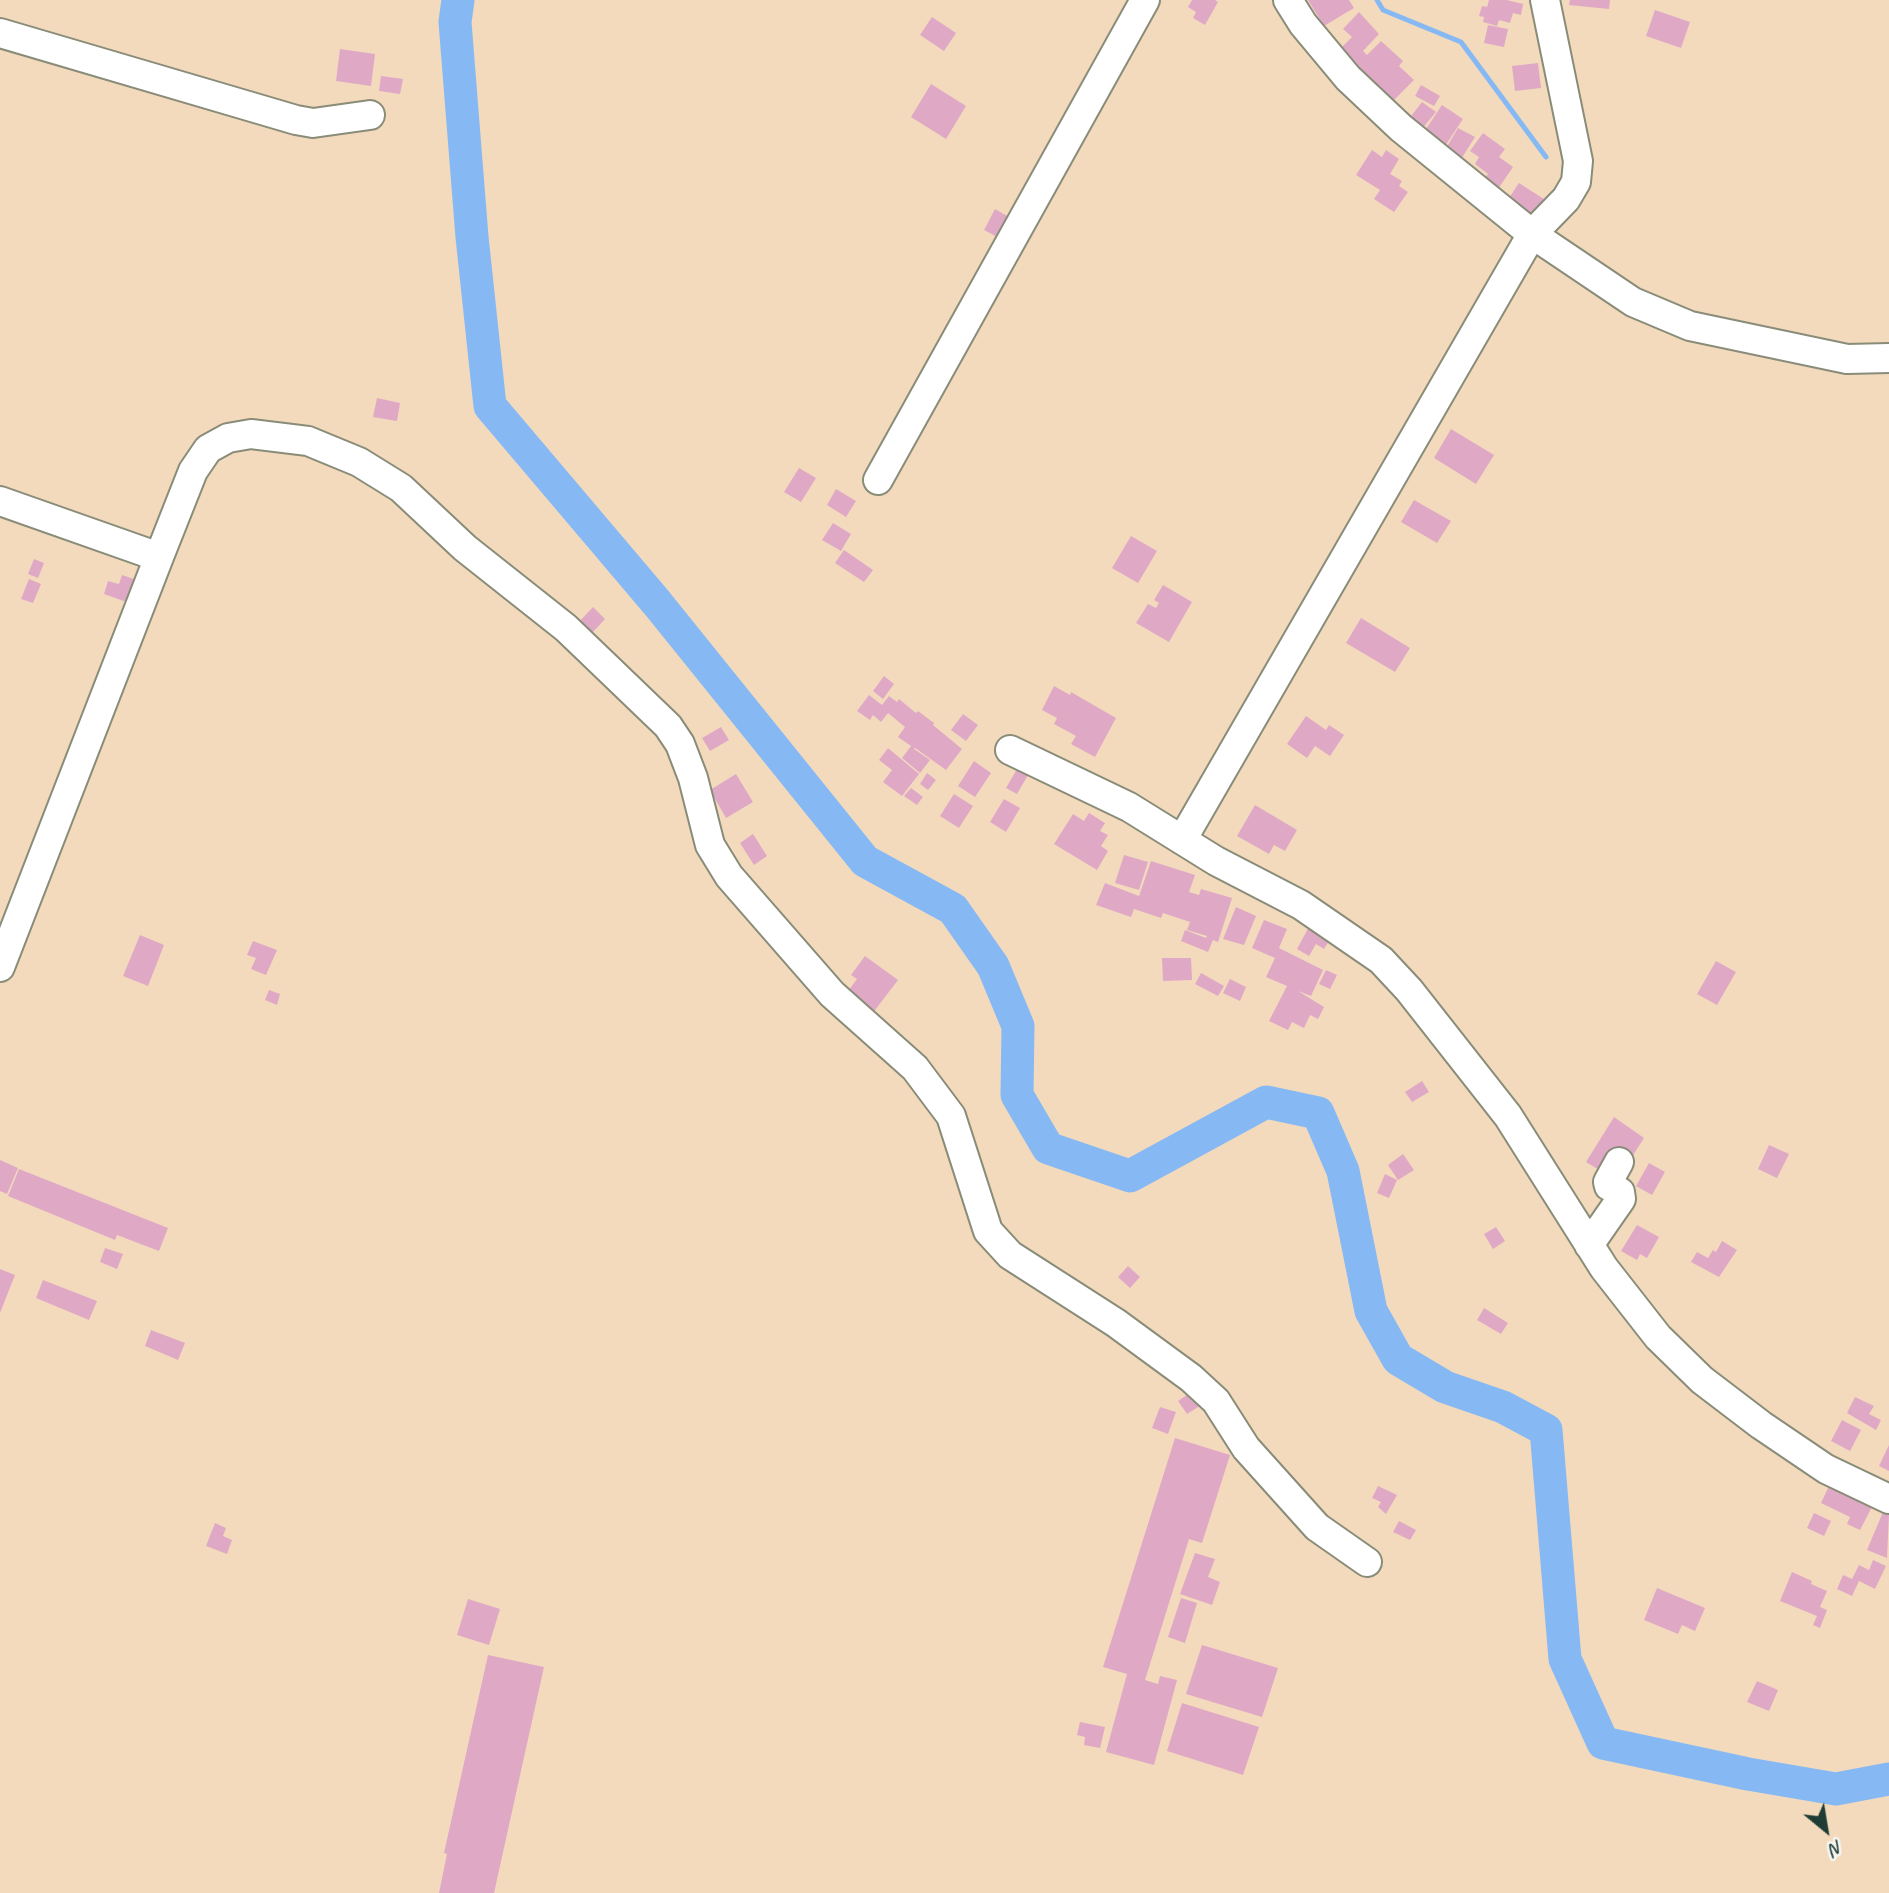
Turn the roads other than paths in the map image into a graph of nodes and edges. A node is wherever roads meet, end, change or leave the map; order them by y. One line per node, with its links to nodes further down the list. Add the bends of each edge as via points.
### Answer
1 (1145, 0): 8 (street)
2 (1288, 0): 6 (street, via 1356,86)
3 (1545, 0): 6 (street, via 1578,161 1576,182 1566,200)
4 (0, 33): 5 (street, via 296,120 313,123)
5 (370, 115)
6 (1532, 234): 7 (street, via 1633,302 1690,326 1847,359); 12 (street)
7 (1889, 359)
8 (878, 480)
9 (0, 501): 10 (street)
10 (159, 557): 13 (street); 17 (street, via 193,471 208,449 228,438 251,434 308,442 359,462 401,488 464,548 566,628 668,726 693,778 710,845 729,876 832,994 915,1068 951,1116 988,1231 1020,1263 1116,1323 1191,1378 1216,1401 1246,1448 1317,1527)
11 (1010, 750): 12 (street, via 1129,807)
12 (1182, 840): 15 (street, via 1301,905 1381,960 1508,1116)
13 (0, 967)
14 (1619, 1162): 15 (street, via 1608,1182 1621,1199)
15 (1589, 1245): 16 (street, via 1645,1322 1702,1380 1826,1469)
16 (1889, 1499)
17 (1367, 1562)

